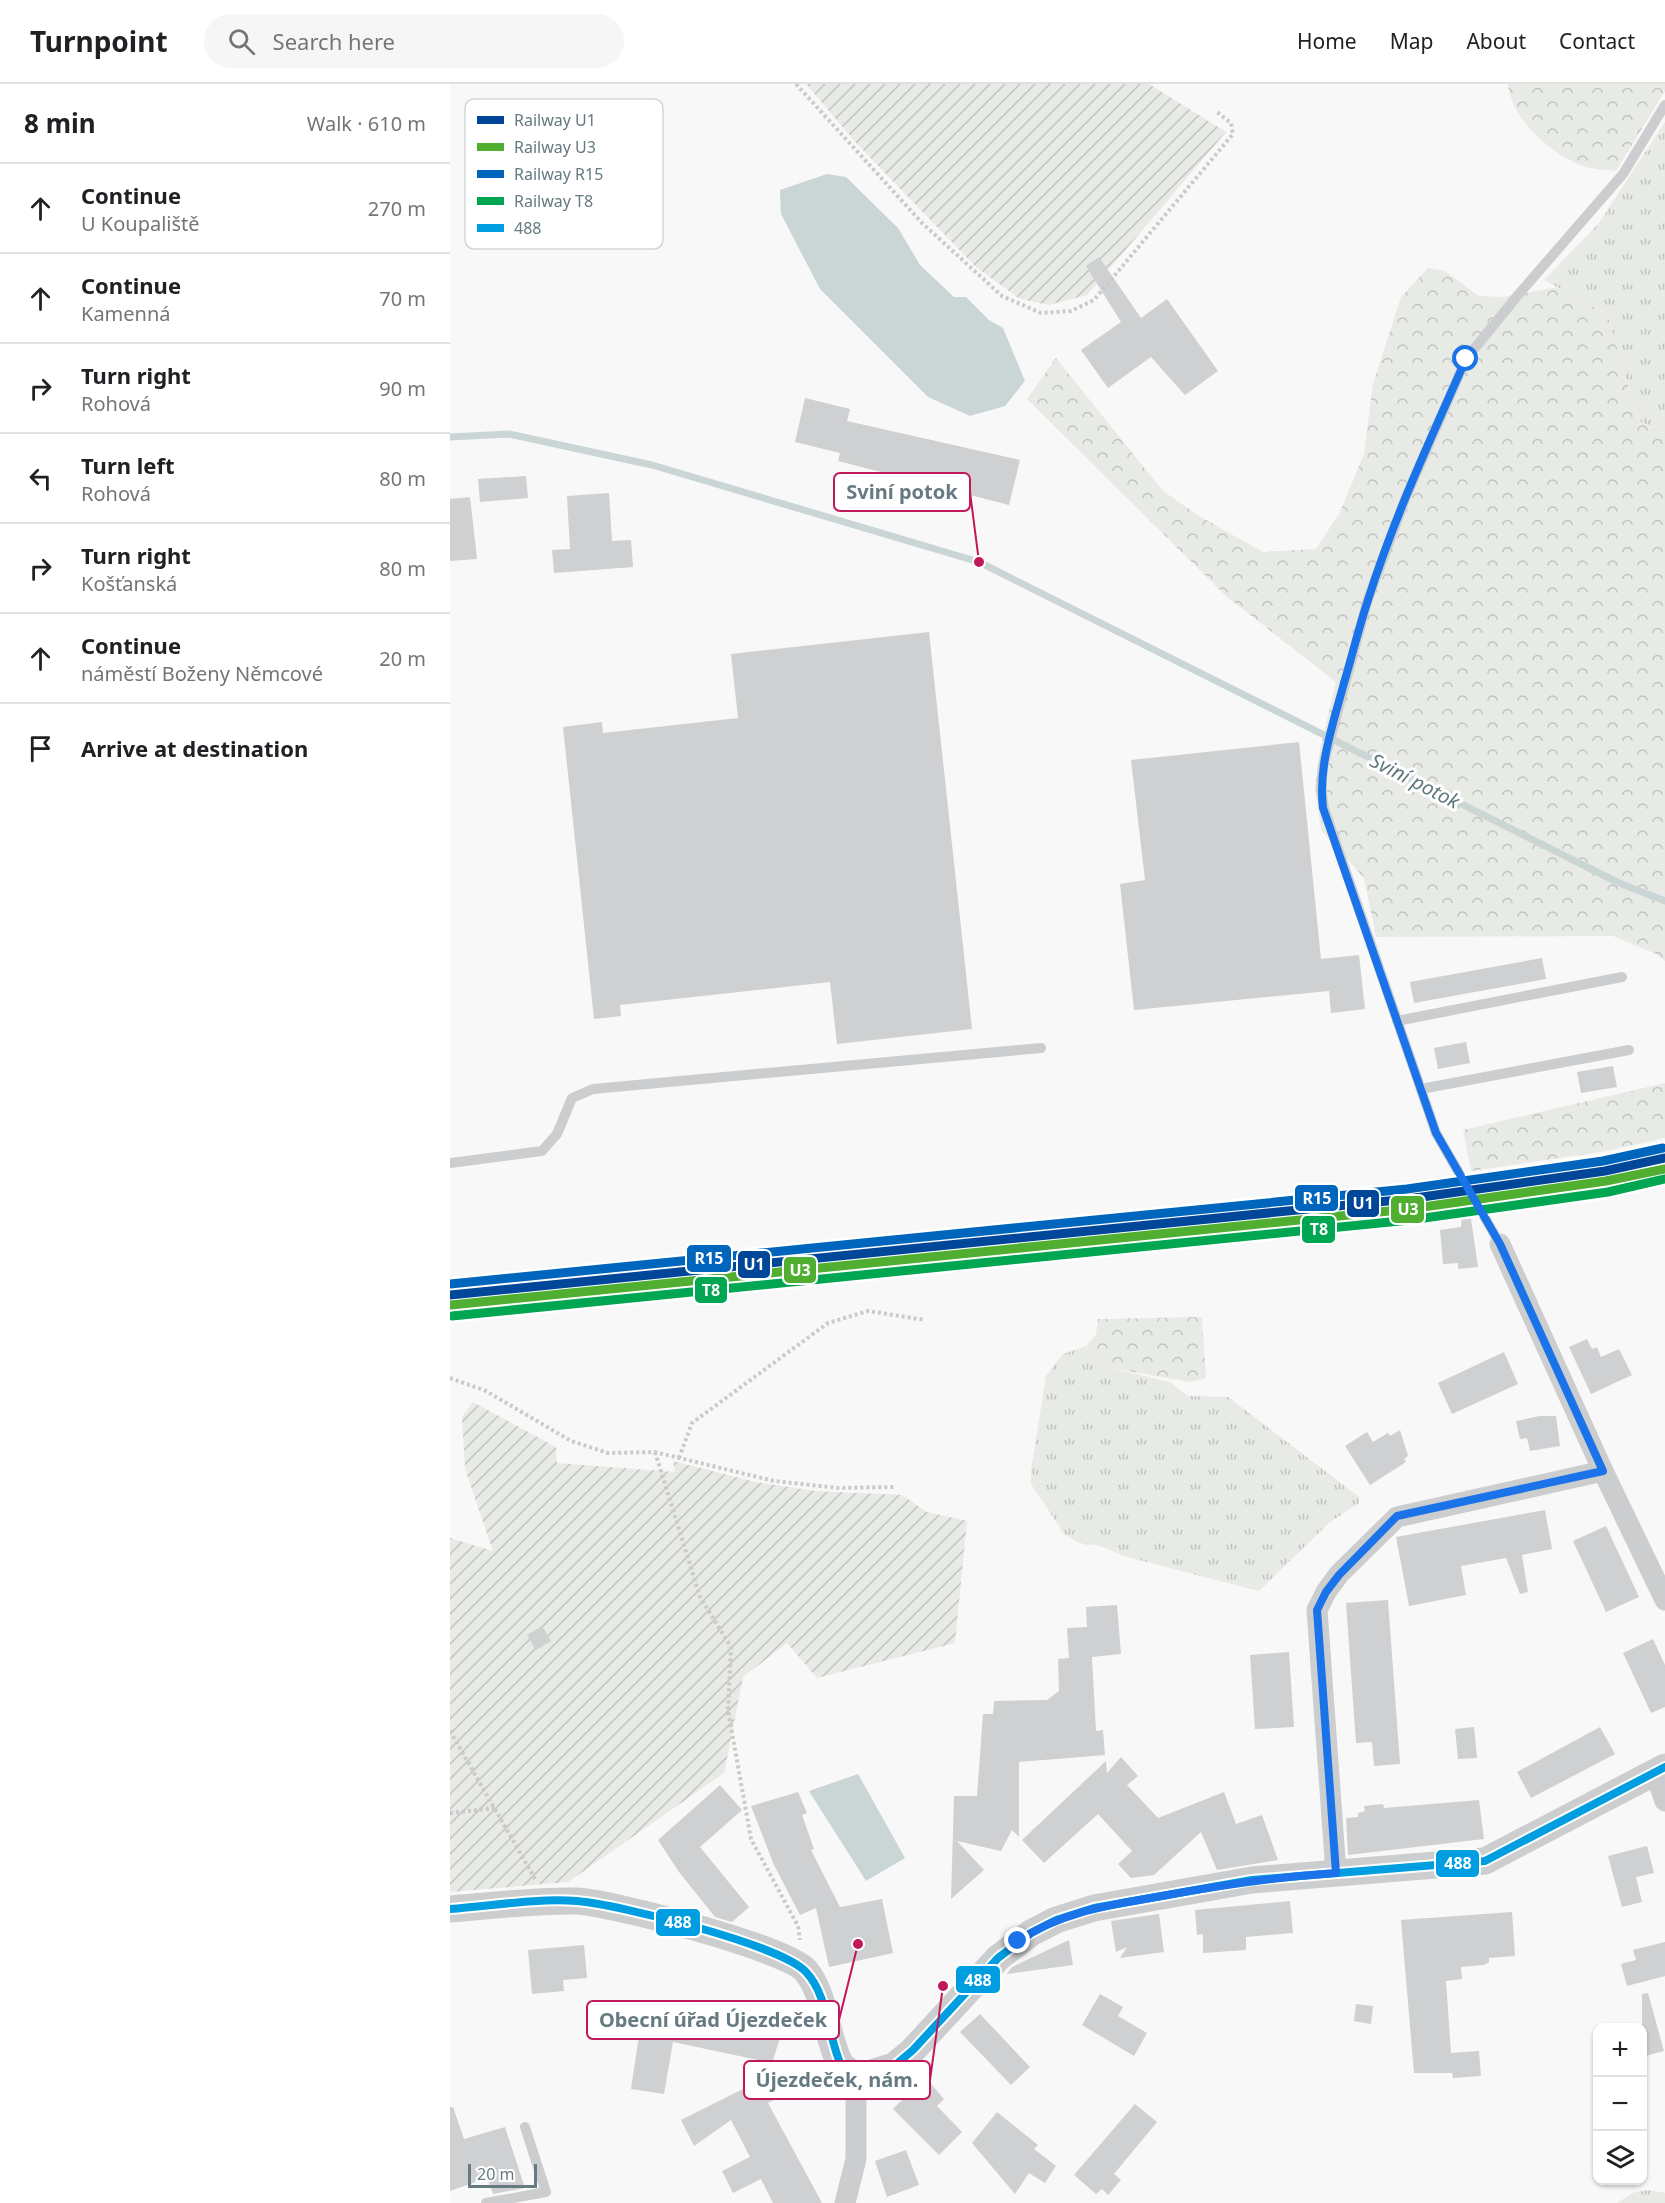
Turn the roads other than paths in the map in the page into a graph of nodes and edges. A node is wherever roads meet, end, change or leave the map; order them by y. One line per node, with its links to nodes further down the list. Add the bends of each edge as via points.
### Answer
1 (1665, 105): 3 (lane, via 1623,174 1466,359 1406,497 1372,589 1338,707 1321,789 1323,808)
2 (1622, 977): 3 (lane)
3 (1397, 1021): 6 (lane)
4 (1041, 1048): 7 (lane, via 594,1089 572,1098 556,1134 542,1151)
5 (1629, 1050): 6 (lane)
6 (1421, 1089): 8 (lane, via 1436,1133)
7 (450, 1163)
8 (1500, 1244): 9 (street)
9 (1603, 1471): 10 (street); 13 (street, via 1397,1516 1326,1592 1317,1610)
10 (1665, 1600)
11 (1660, 1770): 12 (street); 13 (street, via 1485,1861)
12 (1665, 1801)
13 (1336, 1873): 15 (street, via 1241,1881 1073,1914 1042,1927 1010,1948 903,2060 875,2074)
14 (450, 1910): 15 (street, via 578,1901 629,1909 792,1960 814,1984 841,2065)
15 (856, 2074): 18 (street, via 856,2159)
16 (525, 2127): 17 (lane, via 546,2192)
17 (486, 2203)
18 (845, 2203)

